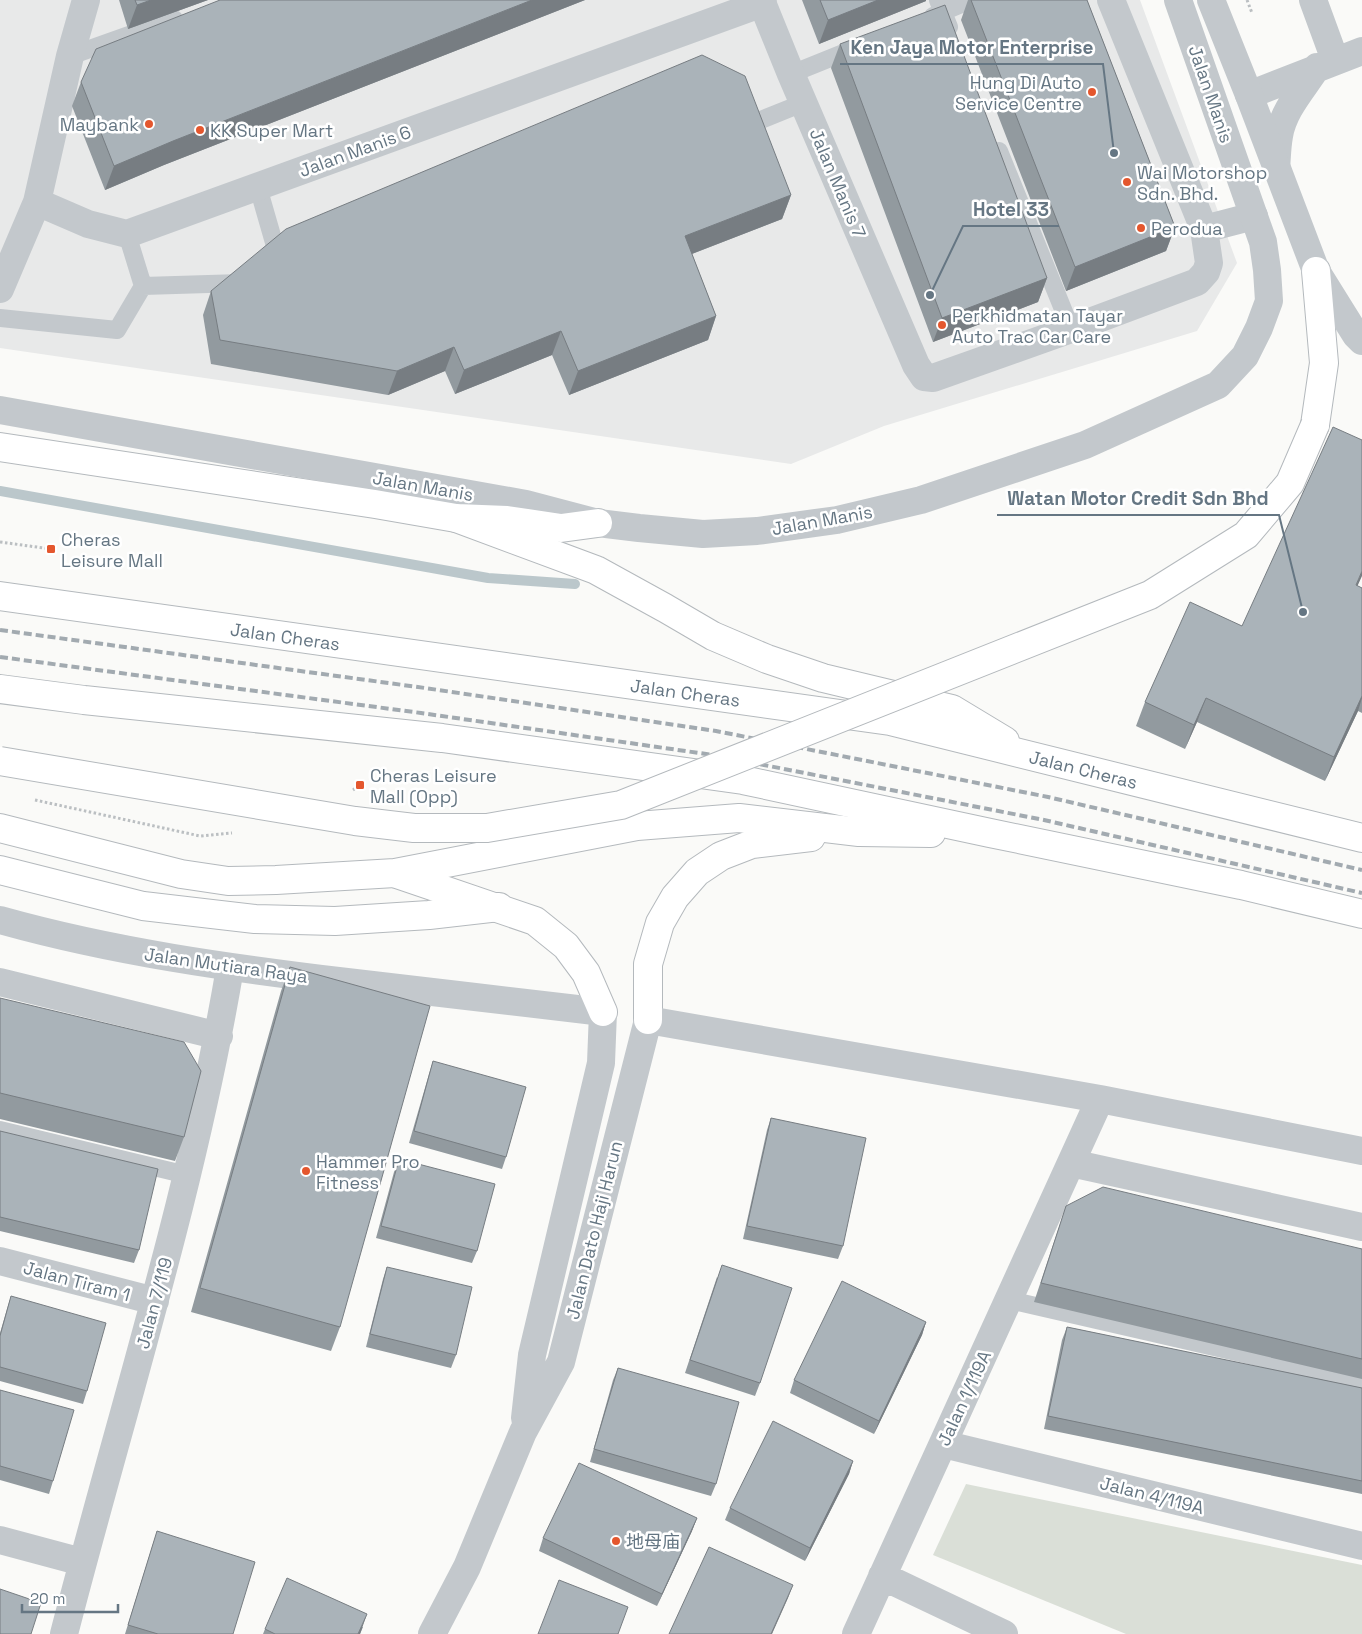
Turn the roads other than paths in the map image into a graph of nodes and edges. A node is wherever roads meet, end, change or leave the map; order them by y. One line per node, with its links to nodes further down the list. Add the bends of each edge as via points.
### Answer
1 (86, 0): 13 (street)
2 (971, 0): 8 (lane)
3 (1111, 0): 24 (street)
4 (1178, 0): 23 (street, Jalan Manis)
5 (1211, 0): 16 (street, Jalan Manis)
6 (1313, 0): 14 (street)
7 (762, 2): 15 (street, Jalan Manis 7); 21 (street, Jalan Manis 6)
8 (941, 6): 10 (lane); 11 (lane)
9 (190, 13): 13 (lane)
10 (916, 23)
11 (954, 39)
12 (871, 41): 15 (lane)
13 (70, 56): 22 (street)
14 (1347, 59): 16 (street); 20 (street, via 1291,106 1279,136)
15 (790, 74): 17 (street, Jalan Manis 7)
16 (1249, 95): 20 (street, Jalan Manis); 29 (street, via 1236,110 1233,124 1279,250)
17 (803, 103): 18 (lane); 33 (street, Jalan Manis 7, via 924,377 933,378)
18 (746, 126)
19 (994, 139): 33 (lane)
20 (1276, 168): 27 (street, Jalan Manis)
21 (258, 187): 25 (street, Jalan Manis 6); 26 (lane)
22 (37, 202): 25 (street, via 88,224); 31 (street)
23 (1254, 216): 24 (street); 29 (street, Jalan Manis, via 1263,242)
24 (1204, 229): 33 (street, via 1209,263 1197,282)
25 (127, 234): 30 (lane)
26 (277, 253)
27 (1316, 271): 34 (street, Jalan Manis); 42 (highway, bridge, via 1324,363 1315,425 1290,483 1246,535 1150,595 621,805 487,828 414,828 355,821)
28 (242, 283): 30 (lane)
29 (1268, 284): 38 (street, Jalan Manis, via 1269,301 1260,328 1245,356 1218,385 1085,445 921,500 836,520 757,531 703,534)
30 (143, 286): 32 (lane, via 117,330)
31 (0, 289)
32 (0, 318)
33 (1071, 329)
34 (1360, 338)
35 (0, 410): 38 (street, Jalan Manis, via 526,504)
36 (0, 448): 37 (highway)
37 (456, 518): 38 (highway, via 507,520 561,528); 41 (highway, via 596,570 713,636 767,659 823,678 952,709)
38 (598, 523)
39 (0, 596): 41 (highway, Jalan Cheras, via 890,722)
40 (0, 689): 45 (highway, via 442,738 743,780)
41 (1028, 754): 46 (highway, Jalan Cheras)
42 (0, 761)
43 (0, 828): 48 (highway, via 181,874 228,881)
44 (860, 832): 45 (highway); 48 (highway, via 739,818 637,826); 55 (highway, via 752,844 721,856 697,872 675,897 660,923 648,964)
45 (990, 834): 50 (highway, via 1241,885)
46 (1362, 838)
47 (0, 870): 49 (highway, via 143,906 255,919 335,920)
48 (395, 873): 49 (highway)
49 (499, 907): 54 (highway, via 535,921 566,946 586,972)
50 (1362, 914)
51 (0, 920): 52 (street, Jalan Mutiara Raya, via 133,952)
52 (230, 968): 54 (street, Jalan Mutiara Raya); 56 (street, Jalan 7/119)
53 (0, 982): 56 (street)
54 (603, 1012): 67 (street, Jalan Dato Haji Harun, via 601,1064 532,1356)
55 (648, 1020): 57 (street); 67 (street, Jalan Dato Haji Harun, via 561,1362)
56 (219, 1036): 61 (street, Jalan 7/119)
57 (1100, 1099): 59 (street); 60 (street, Jalan 1/119A)
58 (0, 1130): 61 (lane)
59 (1362, 1151)
60 (1071, 1163): 62 (street); 64 (street, Jalan 1/119A)
61 (187, 1175): 65 (street, Jalan 7/119)
62 (1362, 1227)
63 (0, 1261): 65 (street, Jalan Tiram 1)
64 (1009, 1300): 66 (lane); 68 (street, Jalan 1/119A)
65 (154, 1301): 71 (street, Jalan 7/119)
66 (1362, 1382)
67 (523, 1432): 74 (street, Jalan Dato Haji Harun, via 466,1567)
68 (943, 1444): 70 (street, Jalan 4/119A); 72 (street, Jalan 1/119A)
69 (0, 1540): 71 (street)
70 (1362, 1546)
71 (82, 1562): 73 (street, Jalan 7/119)
72 (882, 1576): 75 (street, Jalan 1/119A); 76 (street)
73 (64, 1634)
74 (432, 1634)
75 (856, 1634)
76 (1004, 1634)

